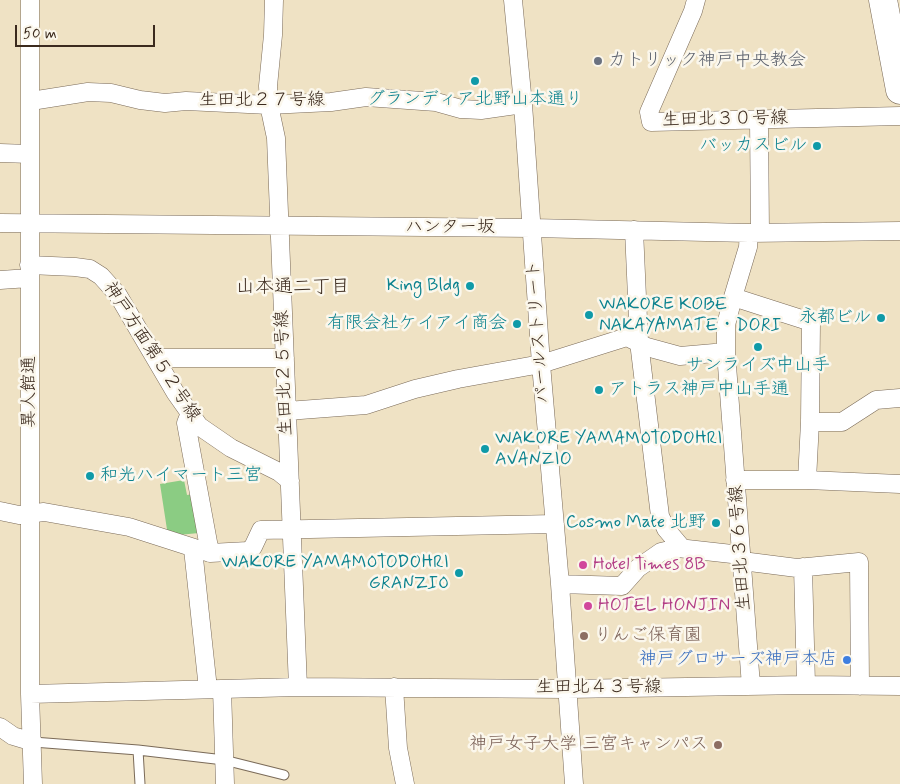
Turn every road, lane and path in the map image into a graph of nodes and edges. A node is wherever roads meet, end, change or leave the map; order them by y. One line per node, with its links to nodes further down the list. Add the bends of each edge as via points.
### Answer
1 (30, 0): 7 (street, 異人館通)
2 (274, 0): 9 (street, 生田北２５号線)
3 (513, 0): 8 (street, パールストリート)
4 (696, 0): 11 (street, 生田北３０号線, via 649,112 651,122)
5 (883, 0): 6 (main road)
6 (900, 90)
7 (31, 101): 9 (street, 生田北２７号線, via 88,92 165,103); 13 (street, 異人館通)
8 (524, 104): 9 (street, 生田北２７号線, via 481,110 461,109 436,102 366,97); 17 (street, パールストリート)
9 (268, 105): 16 (street, 生田北２５号線, via 276,138)
10 (900, 116): 11 (street, 生田北３０号線)
11 (759, 120): 20 (street, 生田北３６号線)
12 (0, 153): 13 (street)
13 (30, 154): 15 (street, 異人館通)
14 (0, 223): 15 (street, ハンター坂)
15 (29, 223): 16 (street, ハンター坂); 21 (street, 異人館通)
16 (280, 226): 17 (street, ハンター坂); 27 (street, 生田北２５号線)
17 (532, 228): 18 (street, ハンター坂); 28 (street, パールストリート)
18 (634, 230): 20 (street, ハンター坂); 24 (street)
19 (900, 231): 20 (street, ハンター坂)
20 (755, 233): 23 (street, 生田北３６号線)
21 (29, 271): 22 (street, 神戸方面第５２号線); 26 (street, 神戸方面第５２号線, via 75,267 90,269 101,276 118,296); 38 (street, 異人館通)
22 (0, 280)
23 (733, 297): 25 (street, 生田北３６号線, via 726,325); 32 (street, via 811,322)
24 (639, 342): 25 (street, via 680,356); 28 (street, via 627,337); 41 (street, via 660,516)
25 (726, 352): 33 (street, 生田北３６号線)
26 (156, 358): 27 (street); 31 (street, 神戸方面第５２号線)
27 (285, 358): 30 (street, 生田北２５号線)
28 (541, 364): 30 (street, via 415,389 366,405); 39 (street, パールストリート)
29 (900, 398): 32 (street, via 876,400 842,422)
30 (287, 412): 35 (street, 生田北２５号線)
31 (190, 413): 35 (street, 神戸方面第５２号線, via 199,426 231,448); 42 (street, via 186,423)
32 (810, 422): 34 (street)
33 (736, 480): 34 (street); 43 (street, 生田北３６号線)
34 (807, 480): 36 (street)
35 (290, 481): 40 (street, 生田北２５号線)
36 (900, 484)
37 (0, 511): 38 (street)
38 (31, 514): 42 (street, via 44,512 129,527); 54 (street, 異人館通)
39 (555, 524): 40 (street); 45 (street, パールストリート)
40 (292, 529): 42 (street, via 261,530 248,551); 50 (street, 生田北２５号線)
41 (682, 548): 43 (street); 45 (street, via 661,552 638,568 622,586)
42 (201, 551): 52 (street)
43 (742, 558): 44 (street); 47 (street, 生田北３６号線)
44 (803, 567): 46 (street); 48 (street, via 858,562)
45 (560, 584): 53 (street, パールストリート)
46 (806, 685): 47 (street, 生田北４３号線); 48 (street, 生田北４３号線)
47 (751, 686): 53 (street, 生田北４３号線)
48 (860, 686): 49 (street, 生田北４３号線)
49 (900, 686)
50 (298, 687): 51 (street, 生田北４３号線); 52 (street, 生田北４３号線)
51 (394, 687): 53 (street, 生田北４３号線); 63 (street, via 398,748)
52 (215, 689): 54 (street, 生田北４３号線); 58 (street)
53 (568, 689): 64 (street, パールストリート)
54 (30, 694): 56 (street, 異人館通)
55 (0, 726): 56 (street, via 13,736)
56 (33, 742): 57 (lane); 60 (street, 異人館通)
57 (138, 750): 58 (lane); 61 (lane)
58 (224, 760): 59 (lane); 62 (street)
59 (284, 775)
60 (33, 784)
61 (140, 784)
62 (225, 784)
63 (405, 784)
64 (574, 784)

